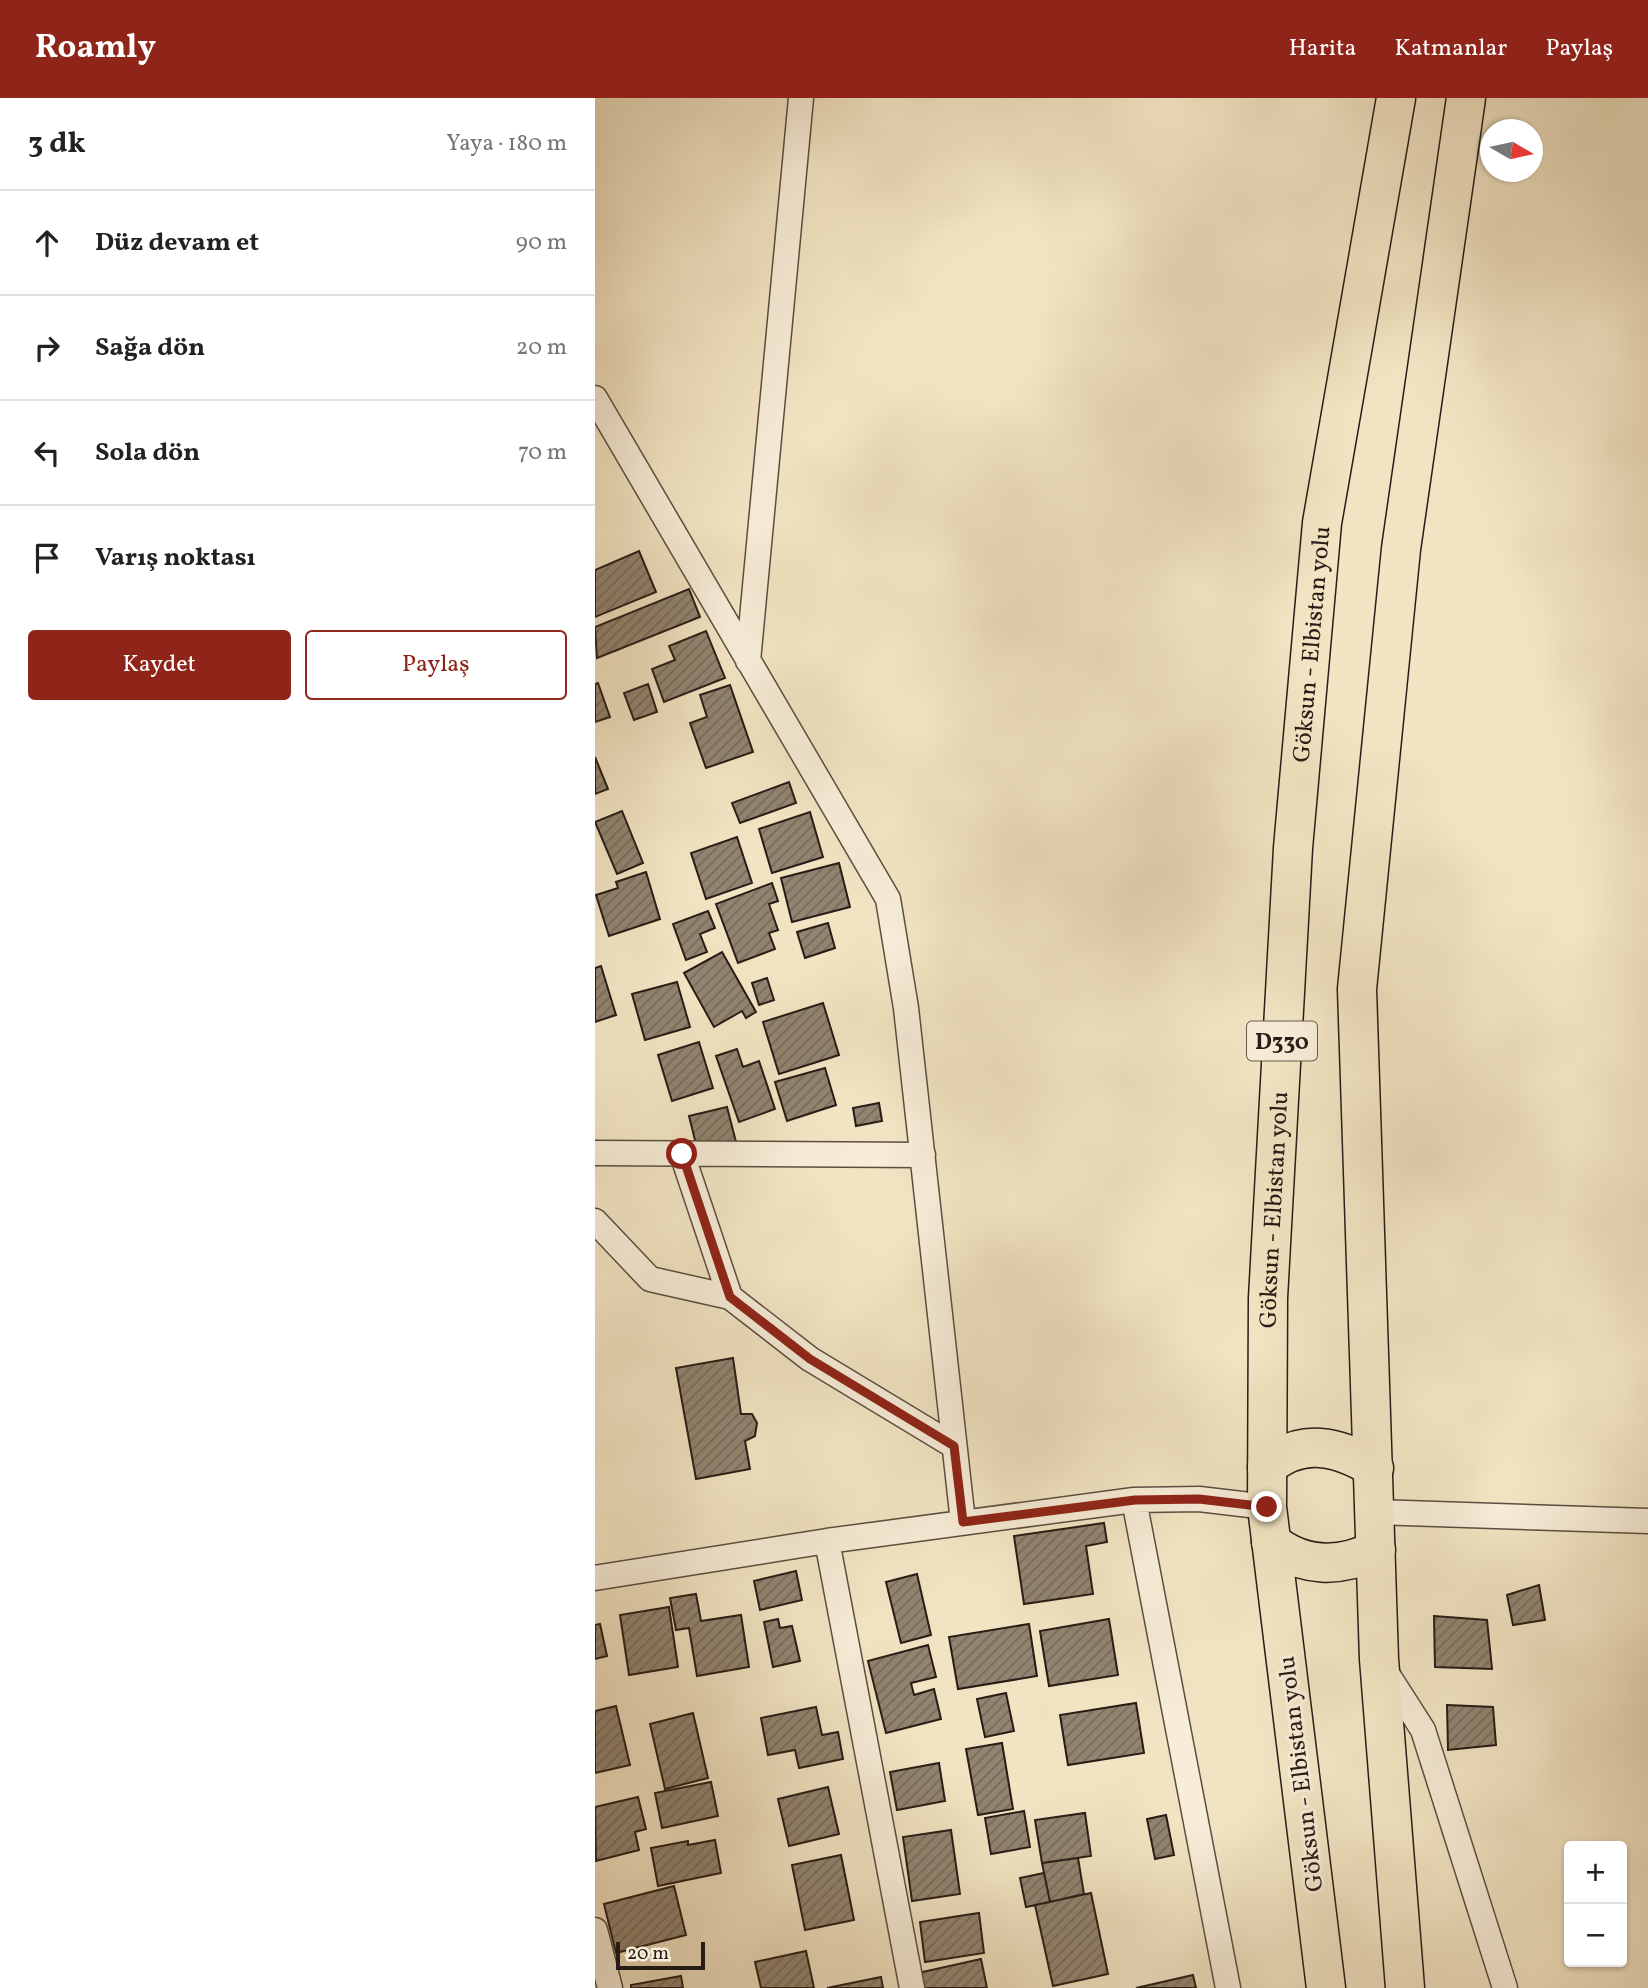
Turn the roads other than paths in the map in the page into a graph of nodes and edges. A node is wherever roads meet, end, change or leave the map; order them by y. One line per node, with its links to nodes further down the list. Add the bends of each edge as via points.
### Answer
1 (801, 98): 5 (street)
2 (1396, 98): 12 (highway, Göksun - Elbistan yolu / D330, via 1322,523 1293,848 1268,1298)
3 (1466, 98): 13 (highway, via 1401,549 1357,989)
4 (595, 398): 5 (street)
5 (748, 660): 8 (street, via 888,900 906,1008)
6 (595, 1153): 7 (street)
7 (682, 1154): 8 (street); 10 (street)
8 (922, 1155): 11 (street)
9 (595, 1222): 10 (street, via 650,1279)
10 (730, 1297): 11 (street, via 810,1359)
11 (954, 1446): 17 (street)
12 (1267, 1467): 13 (highway, via 1297,1448 1328,1447); 18 (highway, Göksun - Elbistan yolu / D330)
13 (1374, 1468): 15 (highway)
14 (1135, 1500): 17 (street); 18 (street, via 1199,1499); 26 (street)
15 (1375, 1512): 16 (street); 20 (highway)
16 (1648, 1521)
17 (963, 1522): 19 (street)
18 (1269, 1525): 20 (highway, via 1287,1555 1311,1562 1336,1564); 27 (highway, Göksun - Elbistan yolu / D330)
19 (827, 1541): 21 (street); 25 (street)
20 (1376, 1550): 22 (highway)
21 (595, 1578)
22 (1378, 1659): 28 (highway); 29 (street, via 1423,1730)
23 (595, 1930): 24 (street)
24 (610, 1988)
25 (912, 1988)
26 (1228, 1988)
27 (1326, 1988)
28 (1405, 1988)
29 (1505, 1988)

